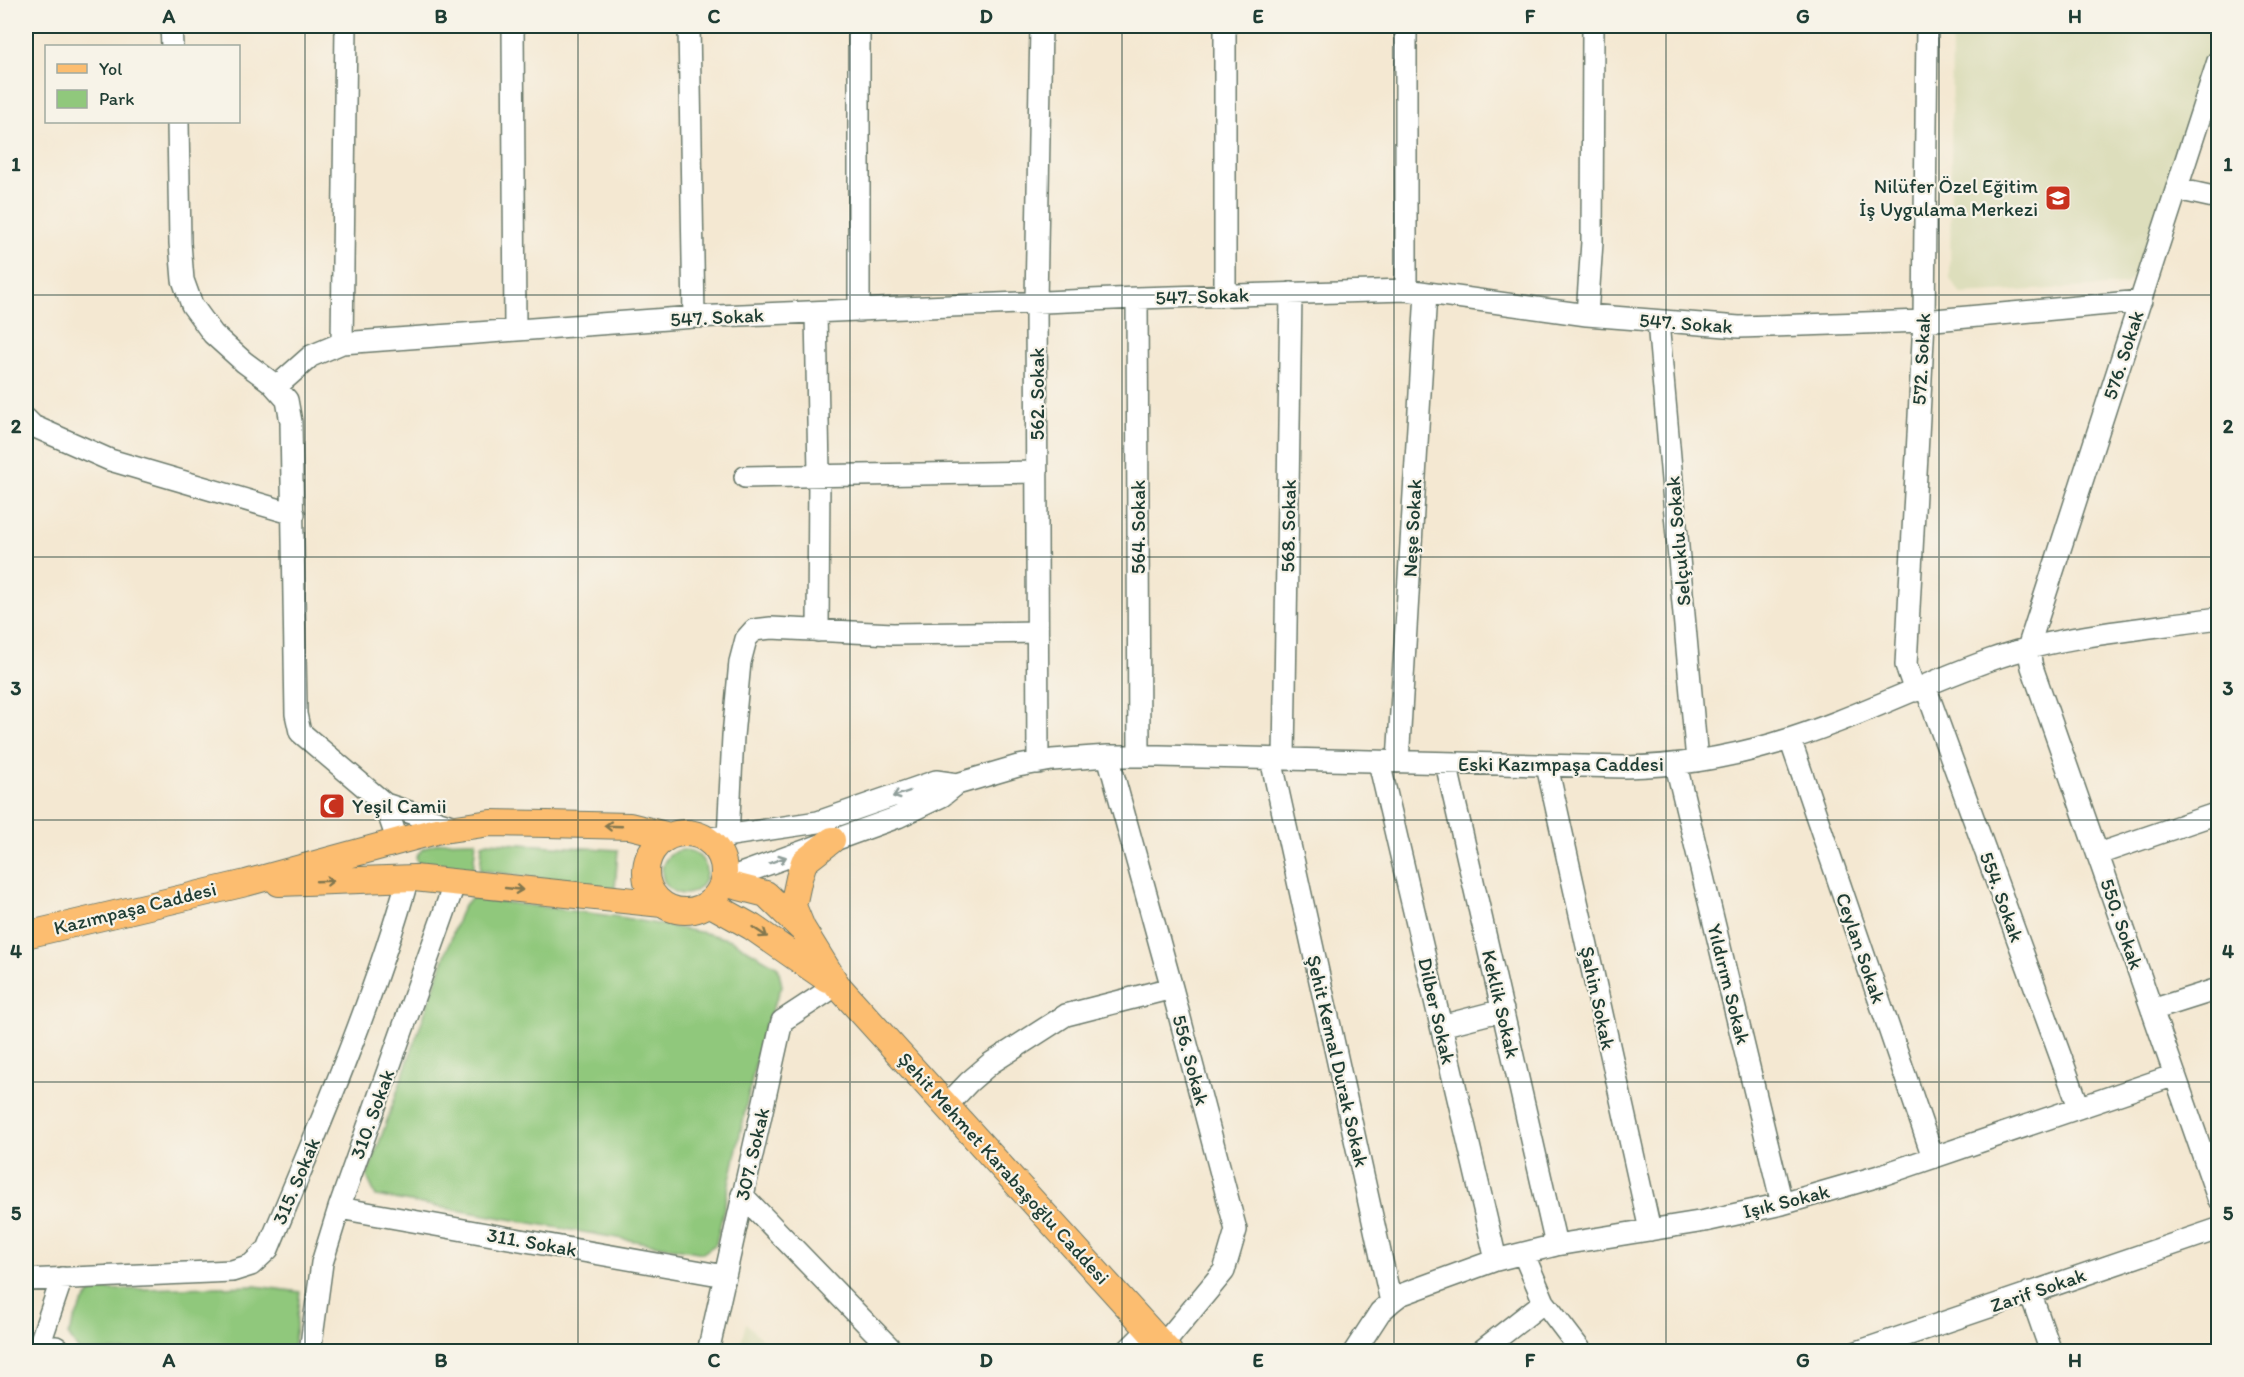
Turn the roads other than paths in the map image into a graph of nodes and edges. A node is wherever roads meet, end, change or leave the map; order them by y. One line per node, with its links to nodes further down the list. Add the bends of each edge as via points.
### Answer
1 (171, 26): 11 (street)
2 (346, 26): 29 (street)
3 (513, 26): 28 (street)
4 (689, 26): 25 (street)
5 (859, 26): 22 (street)
6 (1041, 26): 21 (street, 562. Sokak)
7 (1225, 26): 18 (street)
8 (1406, 26): 16 (street, Neşe Sokak)
9 (1593, 26): 24 (street, via 1592,242)
10 (1927, 26): 26 (street, 572. Sokak)
11 (172, 45)
12 (2218, 61): 14 (street, 576. Sokak)
13 (178, 123): 30 (street, via 180,243 183,280 189,297 213,334)
14 (2177, 189): 15 (street); 20 (street, 576. Sokak)
15 (2218, 198)
16 (1416, 291): 17 (street, 547. Sokak); 24 (street, 547. Sokak); 45 (street, Neşe Sokak)
17 (1291, 293): 18 (street, 547. Sokak); 44 (street, 568. Sokak)
18 (1226, 295): 19 (street, 547. Sokak)
19 (1137, 298): 21 (street, 547. Sokak); 43 (street, 564. Sokak)
20 (2141, 301): 26 (street, 547. Sokak); 39 (street, 576. Sokak)
21 (1036, 302): 22 (street, 547. Sokak); 32 (street, 562. Sokak)
22 (859, 311): 23 (street, 547. Sokak)
23 (816, 312): 25 (street, 547. Sokak); 33 (street)
24 (1587, 315): 27 (street, 547. Sokak)
25 (694, 317): 28 (street, 547. Sokak)
26 (1924, 321): 27 (street, 547. Sokak, via 1739,327); 40 (street, 572. Sokak, via 1906,665)
27 (1659, 322): 48 (street, Selçuklu Sokak)
28 (515, 329): 29 (street, 547. Sokak)
29 (342, 344): 30 (street, 547. Sokak, via 311,356)
30 (276, 387): 35 (street, via 287,400 291,422)
31 (26, 419): 35 (street, via 33,426 110,460)
32 (1037, 472): 33 (street); 38 (street, 562. Sokak)
33 (819, 474): 34 (street); 37 (street)
34 (745, 477)
35 (294, 514): 51 (street, via 296,714 300,732)
36 (2218, 618): 39 (street, Eski Kazımpaşa Caddesi)
37 (818, 631): 38 (street); 55 (street, via 771,628 754,630 746,639)
38 (1037, 632): 46 (street, 562. Sokak)
39 (2028, 648): 40 (street, Eski Kazımpaşa Caddesi); 58 (street, 550. Sokak)
40 (1920, 688): 41 (street, Eski Kazımpaşa Caddesi); 74 (street, 554. Sokak)
41 (1790, 739): 48 (street, Eski Kazımpaşa Caddesi); 75 (street, Ceylan Sokak)
42 (1108, 756): 43 (street, Eski Kazımpaşa Caddesi); 46 (street, Eski Kazımpaşa Caddesi); 67 (street, 556. Sokak)
43 (1139, 756): 44 (street, Eski Kazımpaşa Caddesi)
44 (1277, 759): 45 (street, Eski Kazımpaşa Caddesi); 89 (street, Şehit Kemal Durak Sokak)
45 (1389, 762): 47 (street, Eski Kazımpaşa Caddesi); 71 (street, Dilber Sokak)
46 (1038, 763): 50 (street, Eski Kazımpaşa Caddesi)
47 (1446, 763): 49 (street, Eski Kazımpaşa Caddesi); 69 (street, Keklik Sokak)
48 (1686, 763): 49 (street, Eski Kazımpaşa Caddesi); 78 (street, Yıldırım Sokak)
49 (1547, 766): 81 (street, Şahin Sokak)
50 (957, 784): 55 (street, Eski Kazımpaşa Caddesi, one-way to 55, via 936,781 818,822); 56 (street, Eski Kazımpaşa Caddesi, via 942,796 898,817)
51 (385, 804): 53 (street); 57 (street)
52 (2218, 813): 58 (street)
53 (457, 828): 54 (main road, Kazımpaşa Caddesi, one-way to 53, via 630,826 490,824); 57 (main road, Kazımpaşa Caddesi)
54 (670, 836): 55 (main road, via 682,833); 63 (main road, via 654,849 646,868 649,887)
55 (717, 838): 62 (main road, via 714,847 724,868)
56 (832, 840): 62 (street, Eski Kazımpaşa Caddesi, one-way to 56); 64 (main road, via 804,862 794,906)
57 (398, 842): 59 (main road); 61 (main road, Kazımpaşa Caddesi)
58 (2098, 854): 70 (street, 550. Sokak)
59 (408, 878): 60 (main road, Kazımpaşa Caddesi); 61 (main road, Kazımpaşa Caddesi, one-way to 59); 86 (street, 315. Sokak, via 394,929 334,1091 268,1249 251,1265 232,1271)
60 (456, 882): 63 (main road, Kazımpaşa Caddesi, one-way to 63); 79 (street, 310. Sokak)
61 (246, 883): 65 (main road, Kazımpaşa Caddesi)
62 (718, 889): 63 (main road, via 698,909 673,909); 64 (main road, via 766,894); 66 (main road, Şehit Mehmet Karabaşoğlu Caddesi, one-way to 66, via 752,927)
63 (662, 903)
64 (802, 928): 66 (main road, Şehit Mehmet Karabaşoğlu Caddesi)
65 (26, 935)
66 (837, 985): 73 (main road, Şehit Mehmet Karabaşoğlu Caddesi); 77 (street, 307. Sokak, via 782,1021)
67 (1172, 988): 73 (street, via 1066,1015 991,1064); 91 (street, 556. Sokak, via 1236,1230 1224,1271 1188,1318)
68 (2218, 989): 70 (street)
69 (1503, 1010): 71 (street); 82 (street, Keklik Sokak)
70 (2152, 1010): 72 (street, 550. Sokak)
71 (1441, 1026): 84 (street, Dilber Sokak)
72 (2175, 1076): 74 (street, Işık Sokak); 76 (street, 550. Sokak)
73 (947, 1105): 91 (main road, Şehit Mehmet Karabaşoğlu Caddesi)
74 (2079, 1107): 75 (street, Işık Sokak)
75 (1933, 1157): 78 (street, Işık Sokak)
76 (2217, 1191)
77 (742, 1195): 85 (street, 307. Sokak); 96 (street)
78 (1782, 1204): 81 (street, Işık Sokak)
79 (339, 1208): 85 (street, 311. Sokak); 94 (street, 310. Sokak, via 322,1263)
80 (2218, 1229): 88 (street, Zarif Sokak)
81 (1650, 1230): 82 (street, Işık Sokak)
82 (1556, 1245): 83 (street, Işık Sokak)
83 (1524, 1254): 84 (street, Işık Sokak); 90 (street)
84 (1496, 1260): 89 (street, Işık Sokak, via 1400,1295)
85 (725, 1276): 95 (street, 307. Sokak)
86 (62, 1278): 87 (street, 315. Sokak); 92 (street)
87 (26, 1280)
88 (2030, 1292): 101 (street, Zarif Sokak); 102 (street)
89 (1391, 1302): 98 (street)
90 (1544, 1302): 99 (street); 100 (street)
91 (1160, 1342): 97 (street, 556. Sokak)
92 (37, 1350): 93 (street, via 56,1347)
93 (63, 1352)
94 (310, 1352)
95 (708, 1352)
96 (894, 1352)
97 (1126, 1352)
98 (1354, 1352)
99 (1480, 1352)
100 (1582, 1352)
101 (1857, 1352)
102 (2051, 1352)

